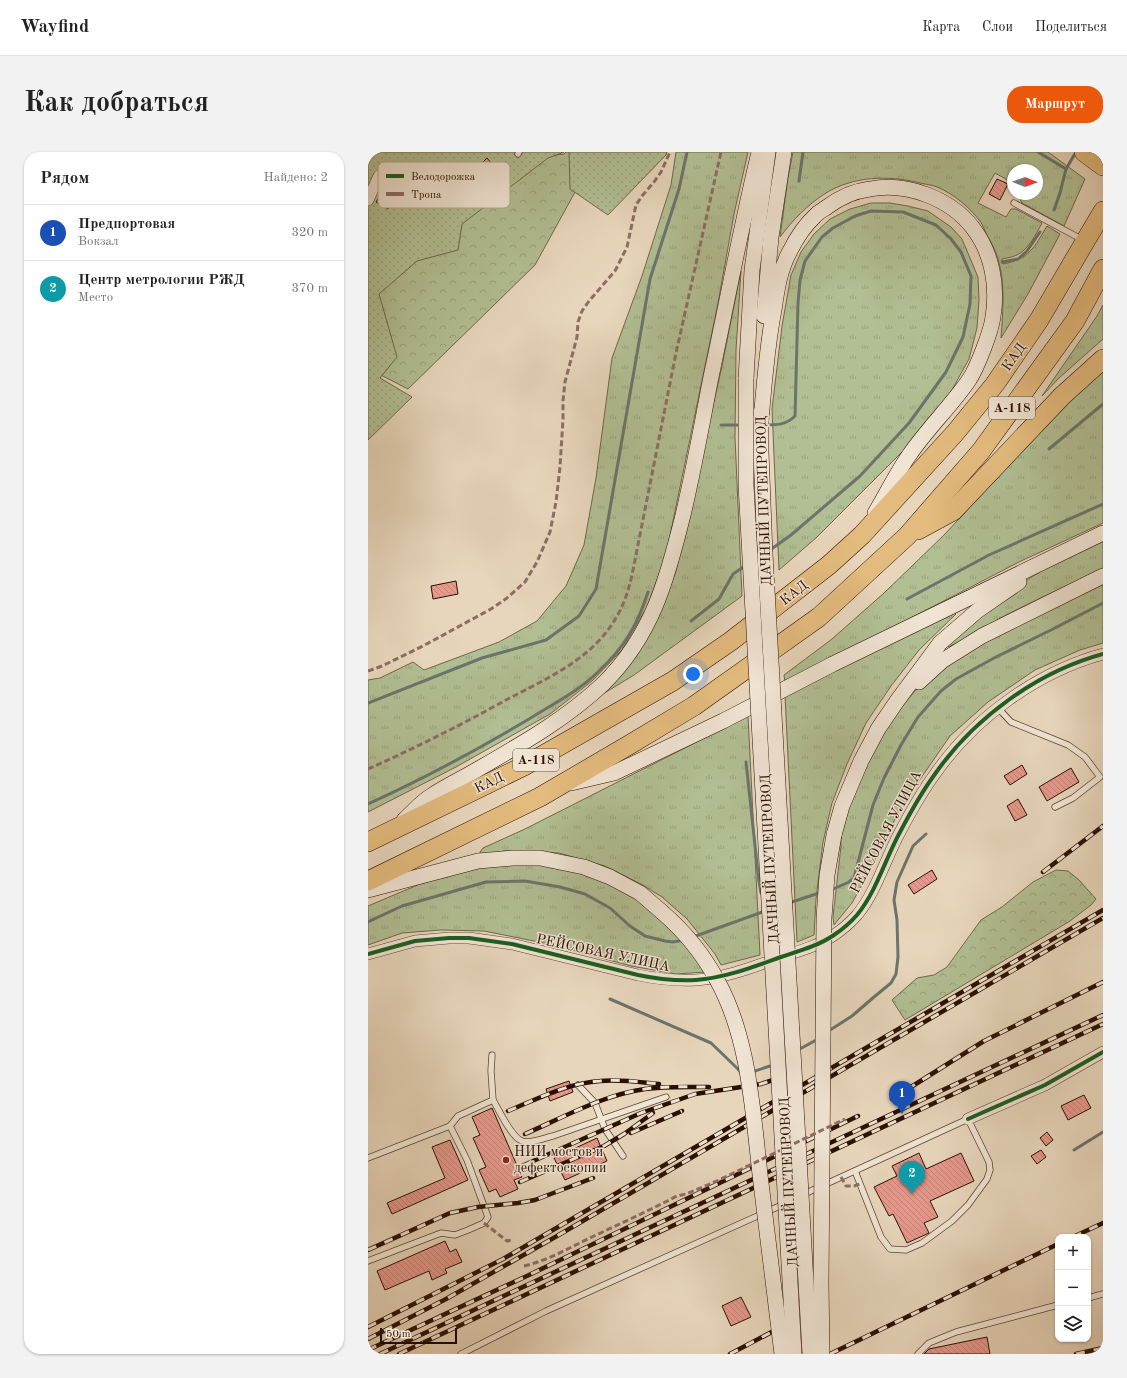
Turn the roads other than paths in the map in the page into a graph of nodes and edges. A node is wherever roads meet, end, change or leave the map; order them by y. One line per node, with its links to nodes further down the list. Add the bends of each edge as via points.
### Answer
1 (759, 152): 24 (main road, via 692,478 664,586 644,632 614,672 570,712 430,796)
2 (768, 152): 46 (main road, ДАЧНЫЙ ПУТЕПРОВОД, bridge, via 752,270 746,379 746,485)
3 (784, 152): 13 (main road, ДАЧНЫЙ ПУТЕПРОВОД, via 767,270 762,344)
4 (1084, 152): 5 (highway)
5 (1103, 166)
6 (378, 180): 7 (street)
7 (368, 200)
8 (1014, 203): 10 (lane)
9 (1103, 211): 10 (highway, КАД / А-118)
10 (1086, 241): 15 (highway, КАД / А-118, via 1039,320 995,384 955,433)
11 (1103, 269): 16 (highway, КАД / А-118, via 1075,321 981,451)
12 (1103, 359): 16 (highway, via 1062,396 953,511)
13 (761, 421): 15 (main road, via 771,324 781,271 790,251 815,215 849,194 889,187 933,197 955,209 973,227 991,260 996,291 993,318 970,379 910,455); 47 (main road, ДАЧНЫЙ ПУТЕПРОВОД, bridge, via 764,554)
14 (1103, 533): 17 (main road)
15 (862, 535): 24 (highway, КАД / А-118, via 775,608 673,681 524,766)
16 (907, 536): 22 (highway, КАД / А-118, via 819,617 694,706)
17 (1063, 552): 20 (main road, via 977,612 940,643); 22 (main road, via 614,773)
18 (1103, 576): 20 (main road, via 982,636 942,661)
19 (1103, 654): 21 (street, РЕЙСОВАЯ УЛИЦА, via 1040,681)
20 (897, 701): 48 (main road, bridge, via 861,761 842,806 827,875 824,918)
21 (997, 707): 23 (lane, via 1011,722 1068,745 1085,757 1100,777 1073,798); 28 (street, РЕЙСОВАЯ УЛИЦА, via 961,741 935,773 897,838 870,895 858,914 834,936 815,945 727,974 682,981 652,978 512,944 469,938 415,941)
22 (561, 785): 26 (highway, КАД / А-118)
23 (1055, 807)
24 (394, 830): 25 (highway, КАД / А-118)
25 (368, 842)
26 (368, 881)
27 (368, 890): 45 (main road, bridge, via 478,861 540,858 584,867 610,877 640,893 686,935 711,968 726,998 743,1052 751,1097)
28 (368, 954)
29 (1103, 1052): 34 (street, via 1045,1085)
30 (492, 1056): 33 (lane)
31 (578, 1085): 35 (lane, via 595,1103)
32 (666, 1097): 35 (lane)
33 (493, 1100): 35 (lane, via 515,1137 523,1142 553,1136); 36 (lane, via 458,1116)
34 (968, 1119): 39 (lane); 39 (lane, via 989,1162 987,1179 952,1222 922,1243 906,1250 890,1249 881,1237)
35 (602, 1120): 37 (lane)
36 (450, 1126): 38 (lane); 40 (lane, via 467,1160 488,1217 484,1223 455,1235 441,1233)
37 (623, 1156)
38 (368, 1158)
39 (855, 1171): 44 (lane, via 546,1311)
40 (368, 1261)
41 (1103, 1294): 42 (lane)
42 (1091, 1297)
43 (1055, 1306): 49 (lane, via 956,1332 929,1343)
44 (461, 1354)
45 (782, 1354)
46 (794, 1354)
47 (810, 1354)
48 (822, 1354)
49 (918, 1354)

